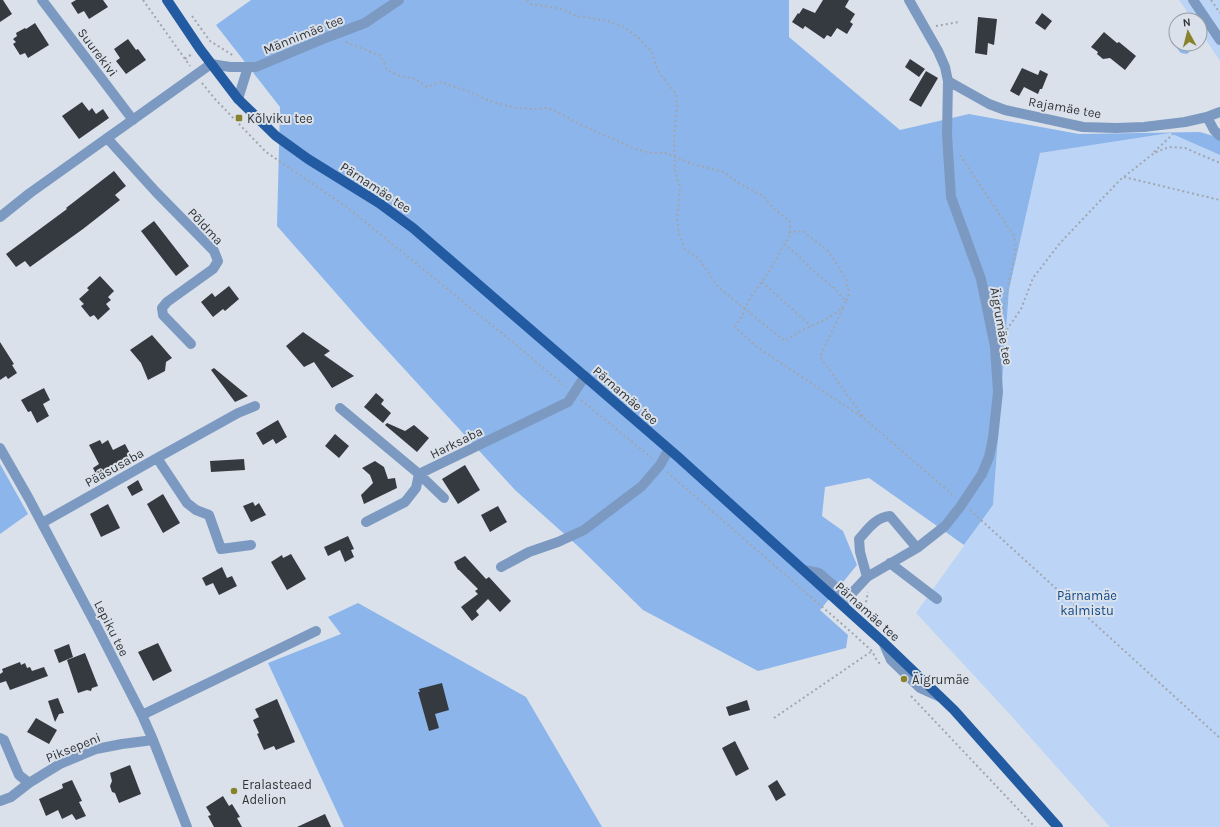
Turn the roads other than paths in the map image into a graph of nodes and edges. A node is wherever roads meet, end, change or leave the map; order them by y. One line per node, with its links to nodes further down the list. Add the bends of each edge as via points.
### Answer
1 (42, 0): 13 (street, Suurekivi)
2 (167, 0): 7 (main road, Pärnamäe tee)
3 (399, 0): 8 (street, Männimäe tee, via 365,23 256,67)
4 (909, 0): 9 (street, Äigrumäe tee, via 945,67)
5 (1193, 0): 6 (street)
6 (1220, 40)
7 (211, 64): 8 (street, Männimäe tee); 10 (main road, Pärnamäe tee); 13 (street)
8 (246, 67): 10 (street)
9 (948, 81): 12 (street, Rajamäe tee, via 1005,110 1083,127 1144,127); 29 (street, Äigrumäe tee, via 947,135 951,197 981,279 995,347 998,392 993,438 982,474 945,526)
10 (238, 98): 18 (main road, Pärnamäe tee, via 276,136 413,228)
11 (1220, 112): 12 (street, Rajamäe tee)
12 (1207, 118): 14 (street)
13 (133, 120): 15 (street)
14 (1220, 136)
15 (107, 138): 16 (street); 17 (street, Põldma, via 214,251 218,261 213,269 162,308 163,315)
16 (0, 217)
17 (191, 344)
18 (585, 376): 22 (main road, Pärnamäe tee); 24 (street, Harksaba, via 568,402)
19 (255, 406): 23 (street)
20 (340, 408): 24 (street, Harksaba)
21 (0, 448): 27 (street, Lepiku tee)
22 (669, 449): 31 (street, via 660,465 642,486 584,530 529,552); 34 (main road, Pärnamäe tee)
23 (157, 458): 27 (street, Pääsusaba); 28 (street, Pääsusaba, via 187,503 209,515 221,549)
24 (419, 474): 25 (street); 26 (street, via 416,488 405,502)
25 (444, 498)
26 (366, 522)
27 (42, 523): 36 (street, Lepiku tee)
28 (251, 545)
29 (918, 548): 30 (street, Äigrumäe tee); 32 (street, via 890,516 883,517 859,539 860,552)
30 (890, 563): 32 (street, Äigrumäe tee); 33 (street)
31 (501, 567)
32 (869, 576): 34 (street, Äigrumäe tee)
33 (937, 599)
34 (842, 604): 42 (main road, Pärnamäe tee, via 941,698)
35 (316, 630): 36 (street)
36 (142, 715): 38 (street, Lepiku tee)
37 (0, 738): 39 (street, via 4,740 19,775)
38 (153, 740): 39 (street, Piksepeni, via 96,749 60,764); 41 (street, Lepiku tee)
39 (29, 783): 40 (street, Piksepeni, via 11,797)
40 (0, 801)
41 (187, 827)
42 (1058, 827)

